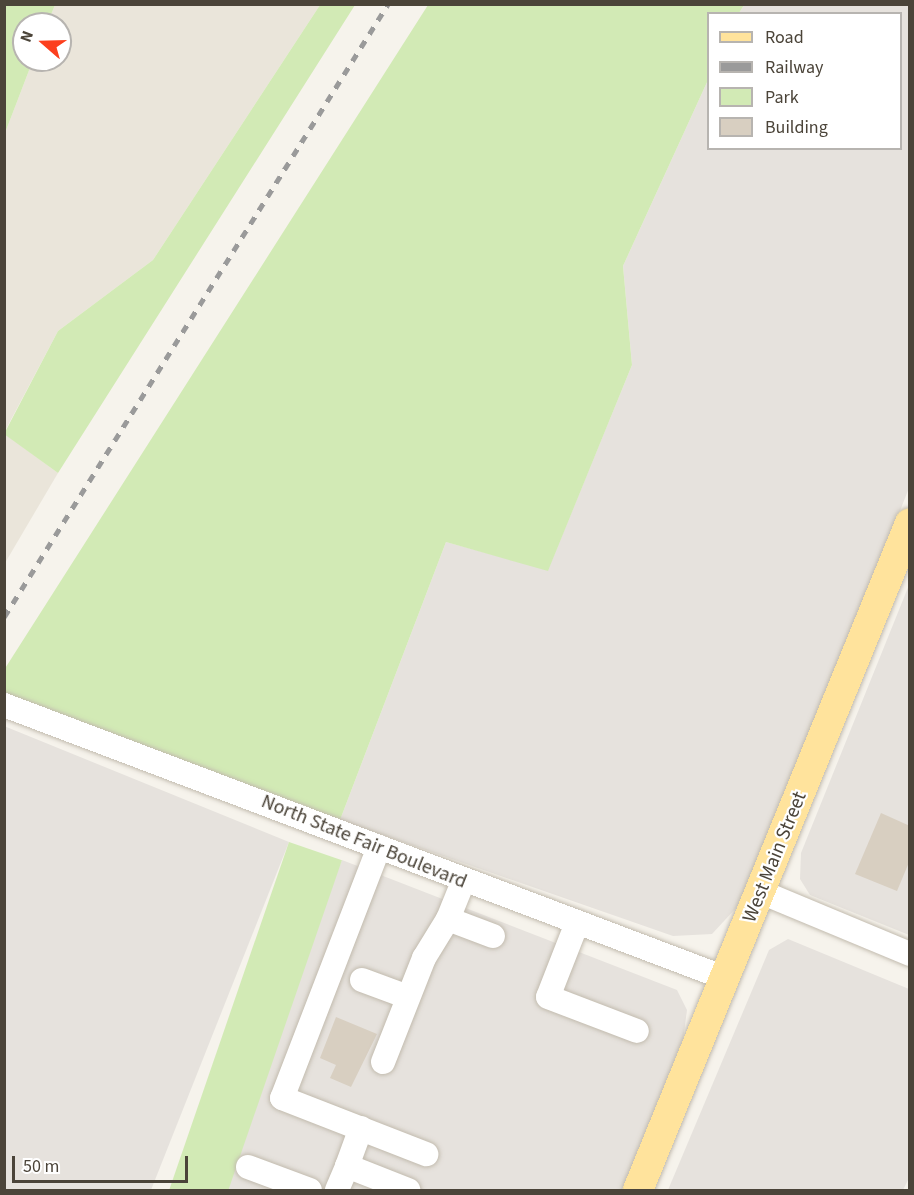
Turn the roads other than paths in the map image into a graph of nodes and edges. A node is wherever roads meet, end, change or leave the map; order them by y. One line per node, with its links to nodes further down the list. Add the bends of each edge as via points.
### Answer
1 (909, 523): 5 (main road, West Main Street)
2 (4, 705): 3 (street, North State Fair Boulevard)
3 (379, 847): 4 (street, North State Fair Boulevard); 15 (street, via 282,1098)
4 (463, 882): 6 (street); 7 (street, North State Fair Boulevard)
5 (761, 892): 9 (street); 10 (main road, West Main Street)
6 (448, 919): 8 (street); 12 (street, via 424,958)
7 (577, 923): 10 (street, North State Fair Boulevard); 13 (street, via 548,997)
8 (493, 936)
9 (909, 954)
10 (725, 978): 22 (main road, West Main Street)
11 (362, 980): 12 (street)
12 (408, 998): 14 (street)
13 (636, 1031)
14 (383, 1062)
15 (361, 1128): 16 (street); 17 (street)
16 (426, 1154)
17 (347, 1166): 20 (street); 21 (street)
18 (248, 1167): 19 (street)
19 (310, 1191)
20 (337, 1191)
21 (408, 1191)
22 (638, 1191)

